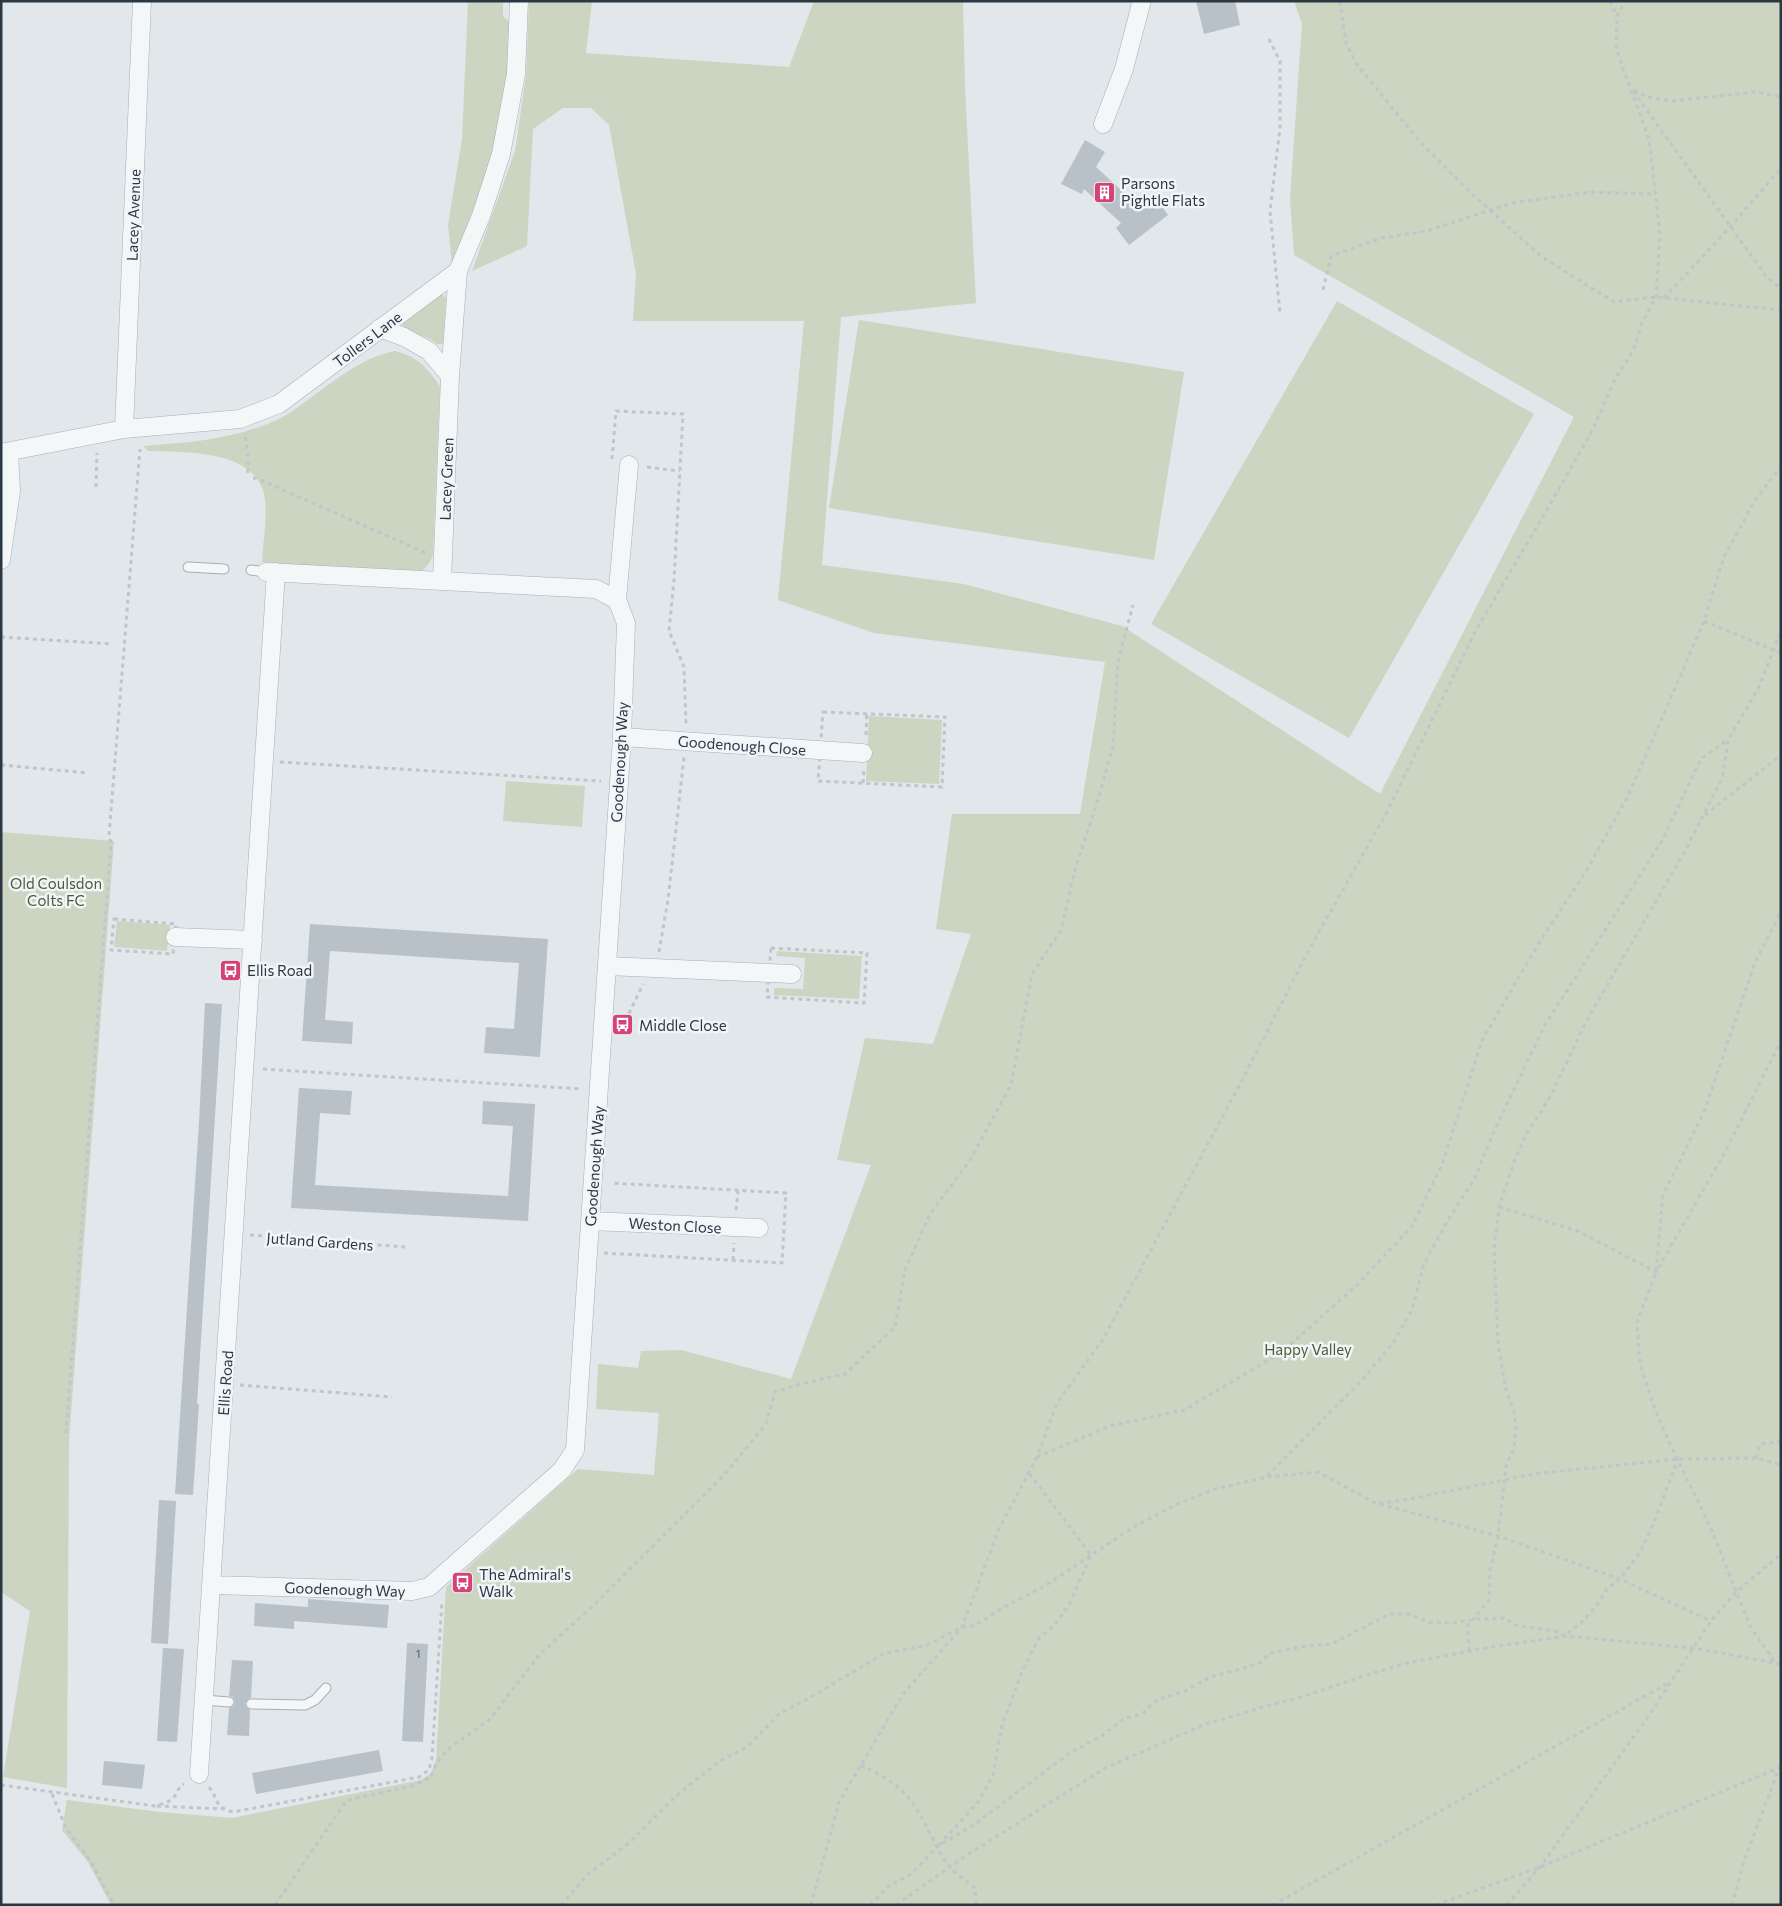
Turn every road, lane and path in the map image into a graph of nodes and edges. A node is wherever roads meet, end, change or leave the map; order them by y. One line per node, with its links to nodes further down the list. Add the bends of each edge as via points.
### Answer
1 (142, 1): 26 (street, Lacey Avenue)
2 (519, 1): 16 (street, via 516,74 501,154 481,216)
3 (1140, 1): 11 (street, via 1124,69)
4 (1610, 1): 7 (path)
5 (1625, 1): 7 (path)
6 (1340, 2): 14 (path, via 1346,43 1356,63 1419,141)
7 (1617, 16): 9 (path, via 1616,49)
8 (1268, 39): 22 (path, via 1280,61 1280,128 1270,211)
9 (1631, 88): 10 (path, via 1647,98 1672,101 1755,92); 13 (path, via 1649,140); 15 (path)
10 (1781, 97)
11 (1102, 124)
12 (1781, 168): 15 (path)
13 (1655, 194): 14 (path, via 1590,192); 19 (path, via 1660,234)
14 (1490, 210): 18 (path, via 1427,231 1382,238 1331,256); 19 (path, via 1542,257 1614,302)
15 (1731, 226): 17 (path, via 1766,276); 20 (path)
16 (458, 271): 23 (street, Tollers Lane); 24 (street, Lacey Green)
17 (1781, 289)
18 (1324, 290)
19 (1656, 296): 20 (path); 78 (path, via 1633,351 1615,379 1593,429 1475,632 1388,810 1310,948 1175,1207 1103,1339 1057,1403)
20 (1664, 298): 21 (path)
21 (1781, 310)
22 (1280, 313)
23 (380, 328): 24 (street, via 429,351); 25 (street, Tollers Lane, via 279,404)
24 (450, 376): 36 (street, Lacey Green)
25 (240, 419): 26 (street, Tollers Lane); 32 (path, via 248,452)
26 (124, 429): 27 (street, Tollers Lane)
27 (98, 435): 29 (street, Tollers Lane); 34 (path)
28 (140, 449): 59 (path)
29 (5, 453): 35 (street, via 11,491)
30 (629, 465): 40 (street, Goodenough Way)
31 (1781, 466): 42 (path, via 1754,502 1724,557)
32 (248, 473)
33 (253, 478): 36 (path)
34 (96, 487)
35 (1, 560)
36 (443, 560): 39 (street, Lacey Green)
37 (188, 567): 38 (lane)
38 (224, 569)
39 (442, 581): 40 (street, via 596,589); 52 (street, Ellis Road, via 264,572)
40 (617, 600): 48 (street, Goodenough Way, via 626,623)
41 (1133, 605): 117 (path, via 1118,661 1113,746 1060,930 1032,974 1011,1085 970,1160 930,1214 905,1270 895,1327 845,1374 775,1392 766,1424 725,1474 597,1602 539,1654 490,1719 447,1750 431,1777 412,1786 346,1800)
42 (1704, 621): 46 (path); 78 (path, via 1628,796 1482,1040 1442,1162 1413,1225 1358,1284 1282,1352 1184,1410 1110,1426)
43 (1781, 631): 46 (path)
44 (1, 637): 45 (path)
45 (111, 644)
46 (1774, 650): 47 (path); 49 (path, via 1758,689)
47 (1781, 653)
48 (622, 737): 50 (street, Goodenough Close); 55 (street, Goodenough Way)
49 (1728, 740): 56 (path, via 1722,776); 83 (path, via 1701,759 1661,842 1545,1025 1474,1180 1424,1264 1412,1310 1393,1343 1363,1379)
50 (863, 753)
51 (1781, 756): 56 (path)
52 (265, 761): 55 (path); 61 (street, Ellis Road)
53 (1, 765): 54 (path)
54 (88, 773)
55 (619, 782): 62 (street, Goodenough Way)
56 (1702, 817): 68 (path, via 1587,1020 1553,1091 1529,1129)
57 (1781, 912): 73 (path, via 1756,960 1704,1112 1663,1195)
58 (175, 930): 60 (path, via 114,919); 60 (path, via 173,954 111,950); 61 (street)
59 (104, 933): 60 (path); 76 (path)
60 (112, 934)
61 (253, 940): 66 (street, Ellis Road)
62 (606, 966): 63 (street); 67 (street, Goodenough Way)
63 (769, 974): 63 (path, via 771,948 867,953 864,1003 767,997); 64 (street)
64 (792, 974)
65 (1781, 1041): 73 (path, via 1725,1152)
66 (245, 1067): 67 (path); 71 (street, Ellis Road)
67 (599, 1090): 69 (street, Goodenough Way)
68 (1499, 1207): 73 (path, via 1578,1231); 84 (path, via 1494,1249 1498,1344 1516,1429)
69 (590, 1221): 70 (street, Weston Close); 89 (street, Goodenough Way, via 575,1450 562,1470)
70 (759, 1228)
71 (234, 1234): 72 (path, Jutland Gardens); 74 (street, Ellis Road)
72 (405, 1247)
73 (1656, 1272): 80 (path, via 1637,1322 1640,1364 1653,1404)
74 (225, 1384): 75 (path); 91 (street, Ellis Road)
75 (392, 1397)
76 (66, 1433)
77 (1781, 1441): 79 (path, via 1760,1444)
78 (1037, 1457): 82 (path)
79 (1756, 1458): 80 (path); 81 (path)
80 (1678, 1459): 84 (path, via 1533,1474); 90 (path, via 1641,1551); 92 (path, via 1710,1526)
81 (1781, 1464)
82 (1029, 1473): 88 (path); 95 (path, via 999,1529)
83 (1266, 1477): 85 (path, via 1318,1472); 88 (path, via 1215,1489 1175,1505 1134,1526)
84 (1505, 1481): 85 (path); 86 (path)
85 (1377, 1504): 86 (path)
86 (1498, 1536): 90 (path); 93 (path, via 1490,1570 1489,1600)
87 (1781, 1554): 92 (path)
88 (1091, 1555): 95 (path, via 974,1626); 113 (path, via 1069,1605 1054,1626 1039,1638 1022,1671 1001,1729 993,1775 979,1801)
89 (443, 1575): 91 (street, Goodenough Way, via 428,1587 412,1591); 112 (path, via 429,1770 419,1776 233,1812)
90 (1620, 1579): 93 (path, via 1607,1589 1581,1623 1564,1636 1555,1631 1515,1625 1504,1618); 94 (path)
91 (211, 1585): 102 (street, Ellis Road)
92 (1736, 1592): 94 (path); 98 (path, via 1750,1626)
93 (1472, 1620): 97 (path, via 1468,1625); 113 (path, via 1429,1622 1408,1614 1390,1614 1331,1644 1271,1653 1258,1664 1210,1677 1185,1691 1157,1700 1142,1714 1125,1718 1100,1737 1071,1752 974,1824)
94 (1711, 1621): 96 (path)
95 (962, 1627): 106 (path, via 903,1694); 118 (path, via 927,1645 883,1654 780,1714 747,1747 720,1761 676,1796 629,1843 587,1875)
96 (1692, 1648): 97 (path, via 1566,1636); 98 (path); 100 (path)
97 (1469, 1651): 114 (path, via 1407,1663 1206,1724 1105,1768)
98 (1774, 1662): 99 (path)
99 (1781, 1664)
100 (1670, 1682): 115 (path); 123 (path)
101 (326, 1688): 104 (lane, via 305,1705)
102 (204, 1700): 103 (lane); 108 (street, Ellis Road)
103 (229, 1702)
104 (251, 1704)
105 (1781, 1763): 107 (path)
106 (861, 1765): 113 (path, via 906,1794); 119 (path, via 839,1802)
107 (1780, 1768): 115 (path); 126 (path, via 1744,1861)
108 (199, 1774): 111 (path, via 179,1786 174,1797); 112 (path, via 215,1794 217,1805)
109 (1, 1785): 110 (path)
110 (52, 1794): 111 (path); 116 (path, via 66,1828 91,1862)
111 (155, 1806): 112 (path)
112 (224, 1810)
113 (937, 1847): 114 (path); 120 (path, via 911,1874 889,1886)
114 (950, 1867): 121 (path); 122 (path, via 975,1888)
115 (1540, 1867): 124 (path); 125 (path)
116 (114, 1905)
117 (275, 1905)
118 (561, 1905)
119 (810, 1905)
120 (870, 1905)
121 (896, 1905)
122 (976, 1905)
123 (1273, 1905)
124 (1436, 1905)
125 (1507, 1905)
126 (1732, 1905)

